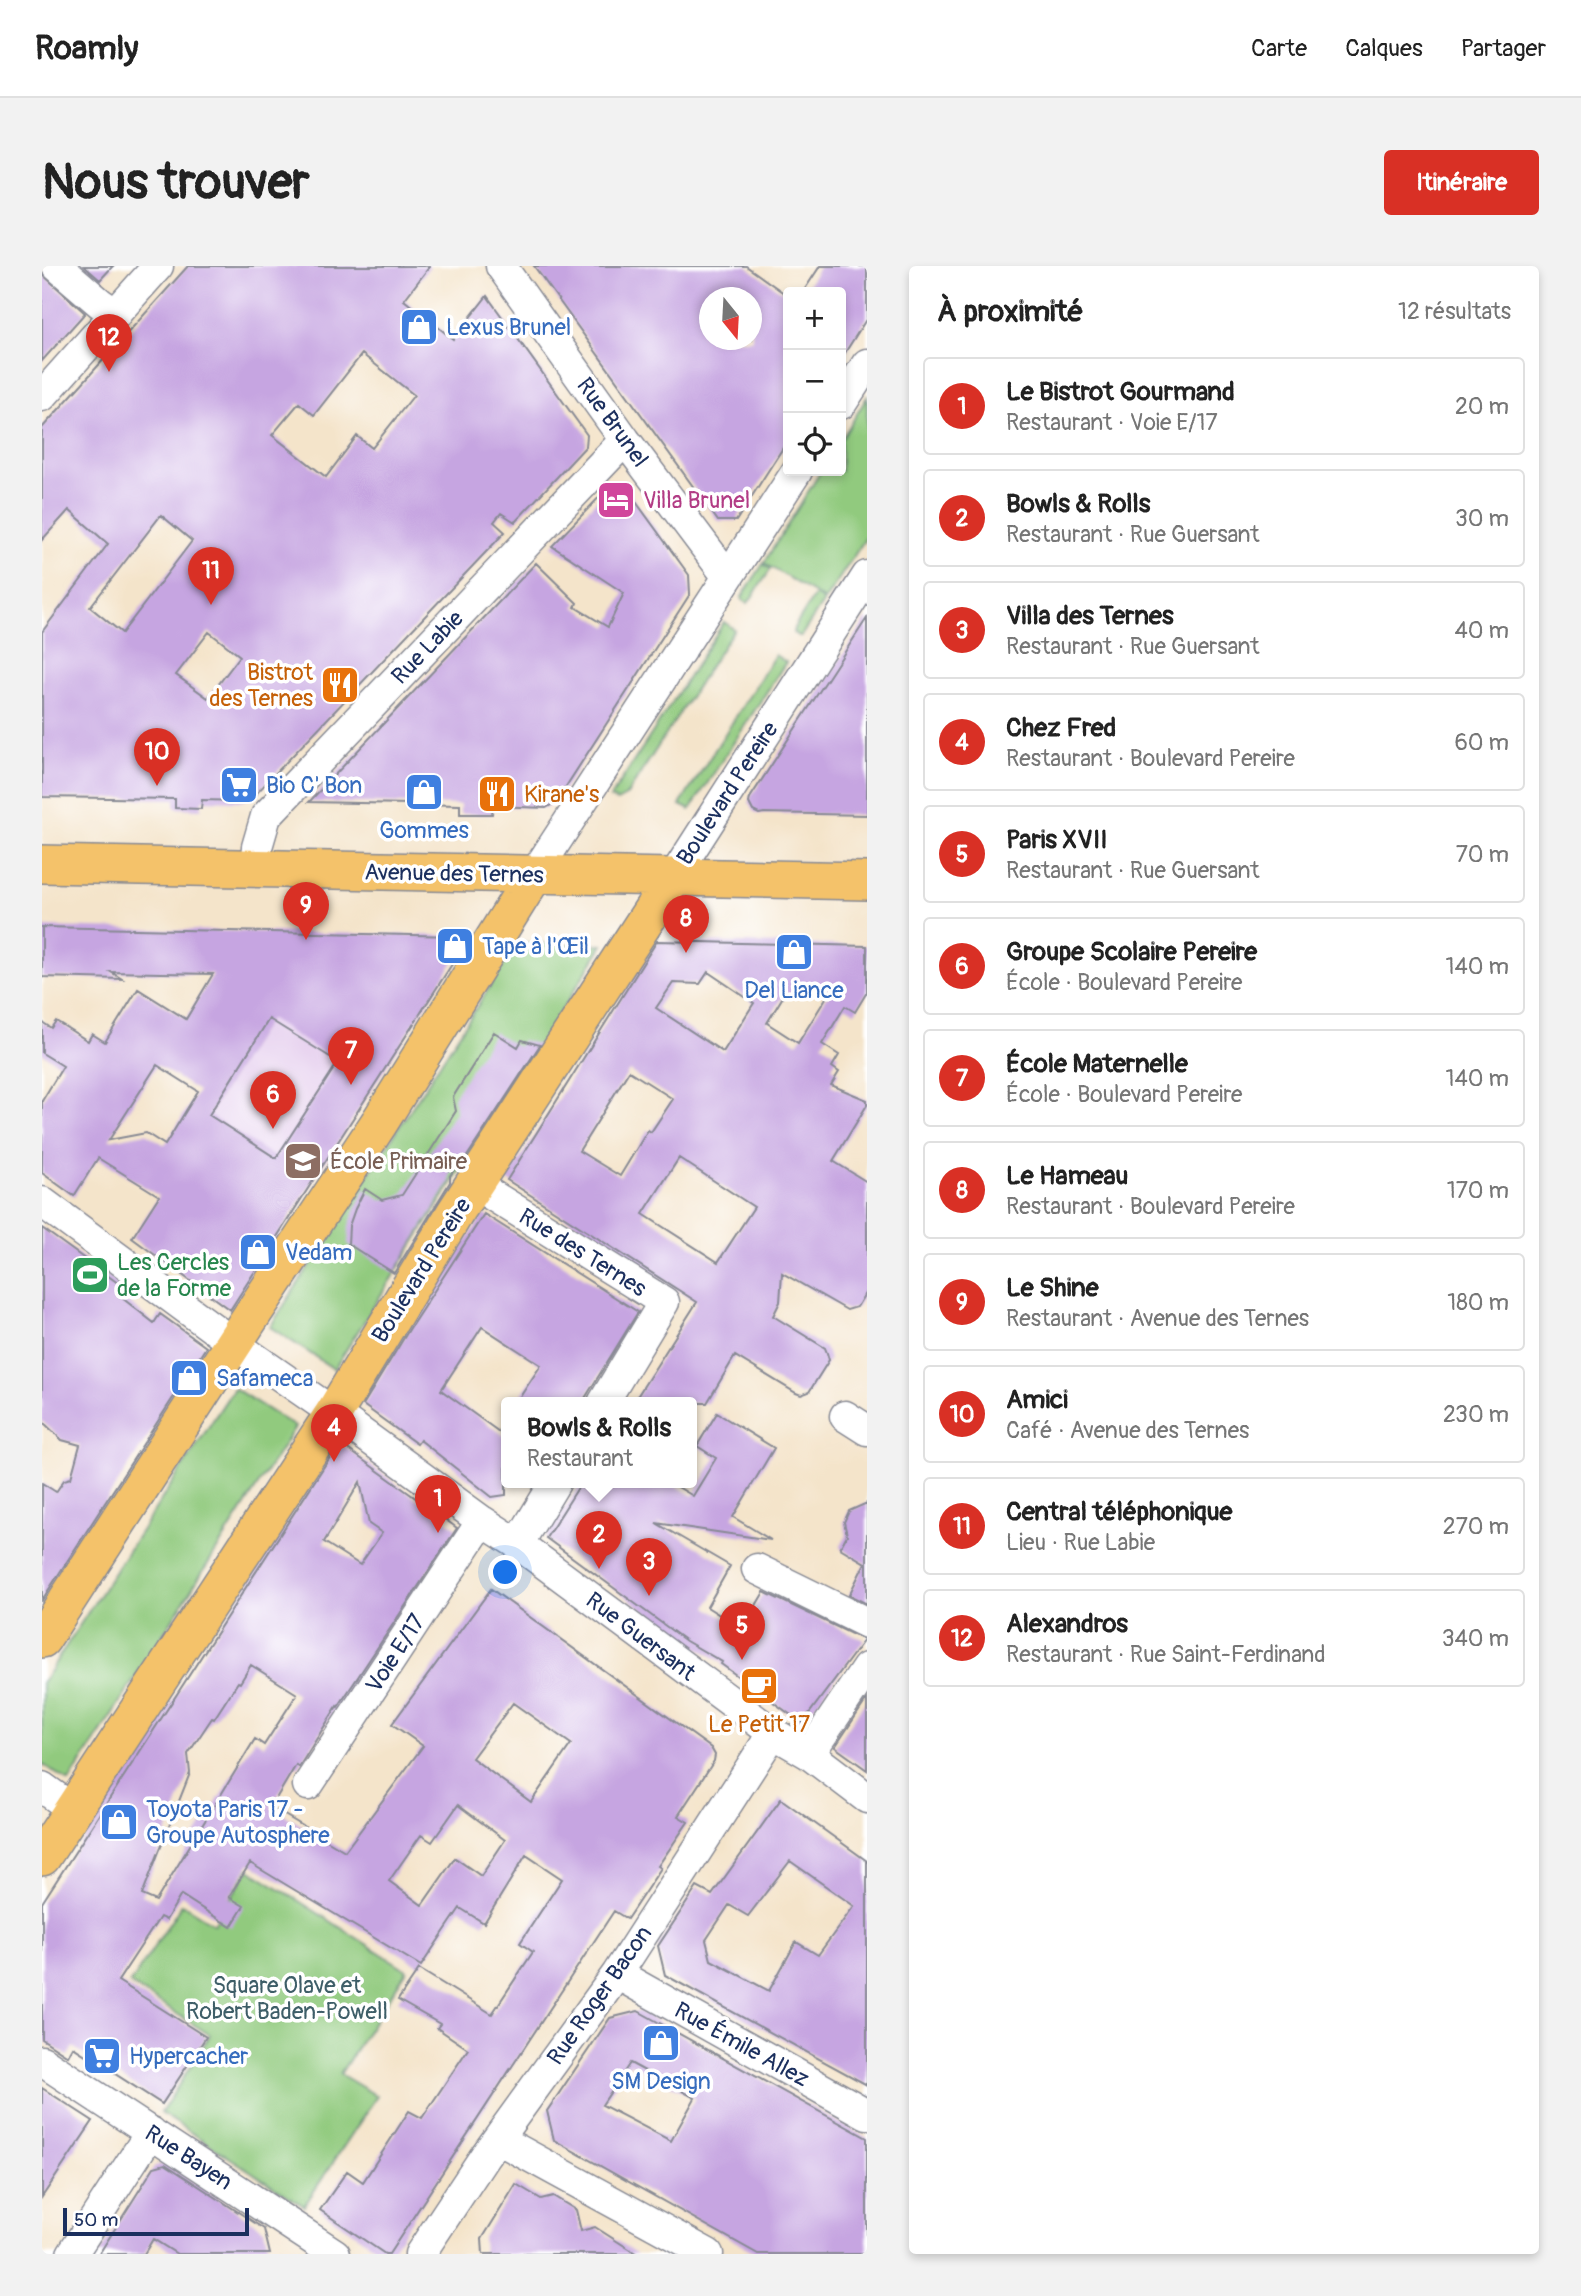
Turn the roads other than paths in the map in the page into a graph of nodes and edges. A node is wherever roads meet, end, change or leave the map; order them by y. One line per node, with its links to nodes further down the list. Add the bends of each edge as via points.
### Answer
1 (57, 266): 4 (street)
2 (158, 266): 4 (street)
3 (501, 266): 8 (street, Rue Brunel)
4 (116, 314): 6 (street)
5 (867, 364): 7 (street)
6 (42, 396)
7 (846, 396)
8 (625, 440): 11 (street, Rue Brunel); 13 (street, Rue Labie, via 266,816)
9 (794, 476): 11 (street)
10 (867, 576): 15 (street, Boulevard Pereire)
11 (728, 577): 14 (street)
12 (42, 864): 13 (main road, Avenue des Ternes)
13 (256, 869): 14 (main road, Avenue des Ternes)
14 (534, 875): 15 (main road, Avenue des Ternes); 19 (main road, via 379,1123)
15 (673, 878): 16 (main road, Avenue des Ternes); 17 (main road, Boulevard Pereire)
16 (867, 881)
17 (474, 1184): 20 (street, Rue des Ternes, via 664,1302); 21 (main road, Boulevard Pereire)
18 (42, 1202): 19 (street, Rue Guersant)
19 (233, 1343): 21 (street, Rue Guersant); 27 (main road)
20 (607, 1397)
21 (334, 1413): 23 (street, Rue Guersant); 34 (main road, Boulevard Pereire)
22 (552, 1488): 24 (street)
23 (482, 1521): 24 (street, Rue Guersant); 31 (street, Voie E/17)
24 (518, 1544): 29 (street, Rue Guersant)
25 (757, 1569): 26 (street)
26 (867, 1623)
27 (42, 1639)
28 (867, 1668): 30 (street)
29 (773, 1733): 30 (street, Rue Guersant); 36 (street, Rue Roger Bacon)
30 (809, 1755): 33 (street, Rue Guersant)
31 (308, 1785)
32 (42, 1787): 34 (street)
33 (867, 1798)
34 (74, 1810): 35 (main road, Boulevard Pereire)
35 (42, 1857)
36 (617, 1974): 38 (street, Rue Émile Allez); 40 (street, Rue Roger Bacon)
37 (42, 2061): 39 (street, Rue Bayen)
38 (867, 2114)
39 (151, 2132): 41 (street, Rue Bayen); 42 (street)
40 (492, 2148): 45 (street, Rue Roger Bacon); 46 (street)
41 (285, 2221): 43 (street); 44 (street, Rue Bayen)
42 (72, 2254)
43 (294, 2254)
44 (335, 2254)
45 (420, 2254)
46 (708, 2254)

